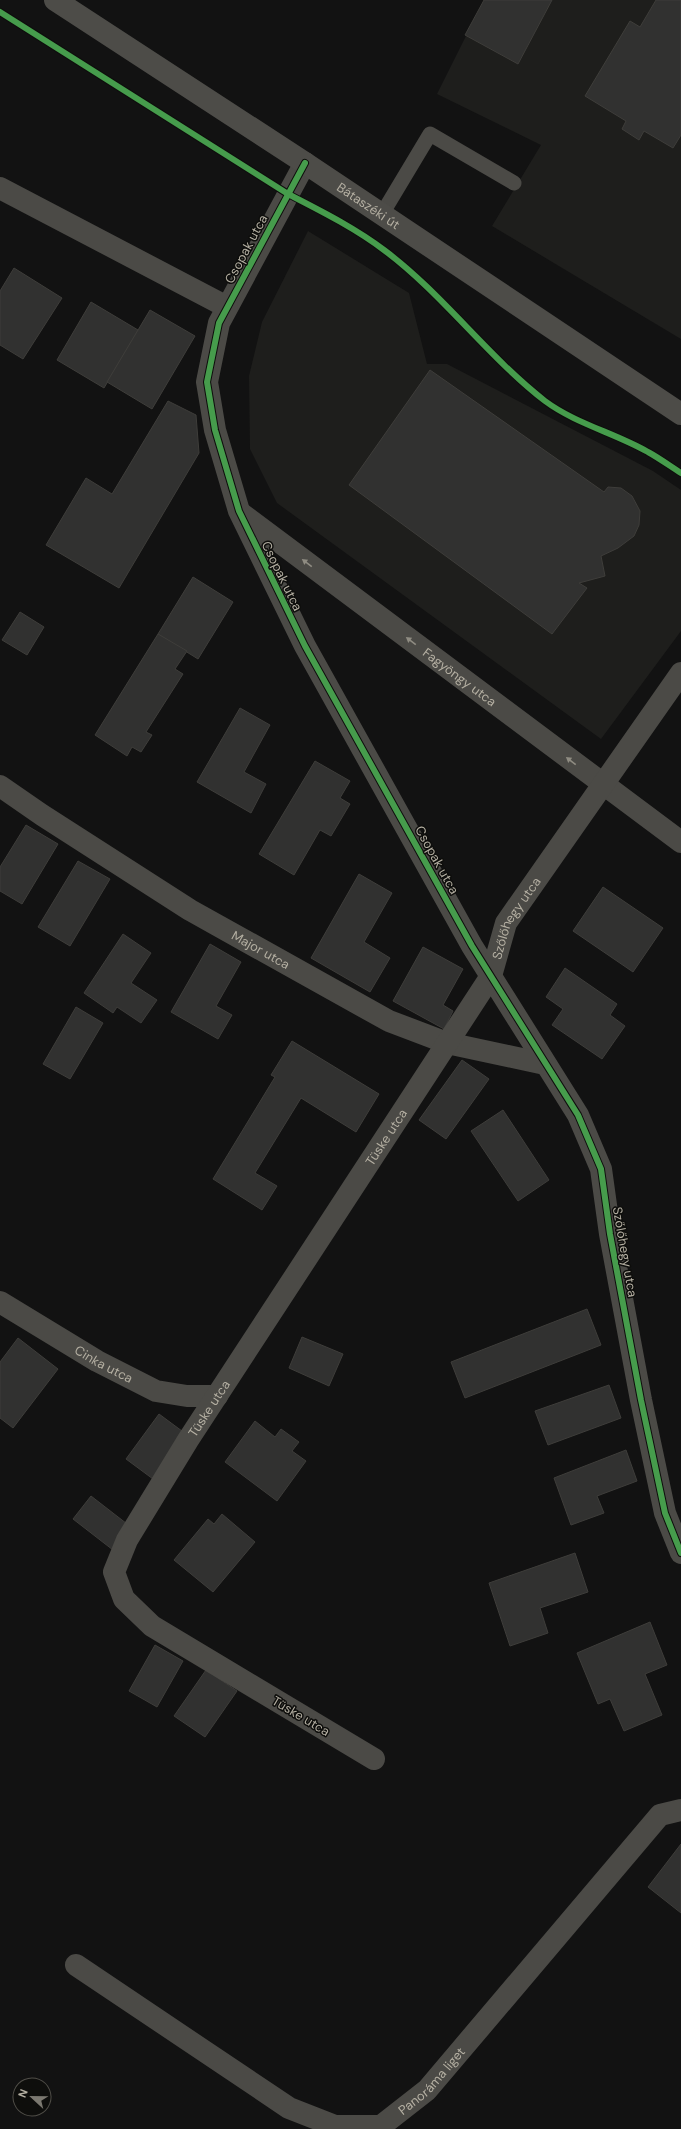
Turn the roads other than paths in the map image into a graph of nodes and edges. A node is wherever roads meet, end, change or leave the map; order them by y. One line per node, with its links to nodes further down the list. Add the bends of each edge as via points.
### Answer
1 (55, 0): 2 (main road, Bátaszéki út)
2 (305, 163): 5 (main road, Bátaszéki út); 6 (street, Csopak utca)
3 (514, 183): 5 (lane, via 430,134)
4 (0, 188): 6 (street)
5 (382, 214): 7 (main road, Bátaszéki út)
6 (227, 308): 8 (street, Csopak utca, via 219,323 207,382 215,430)
7 (681, 414)
8 (238, 511): 10 (street, Fagyöngy utca, one-way to 8); 13 (street, Csopak utca, via 305,646)
9 (681, 673): 10 (street, Szőlőhegy utca)
10 (602, 785): 12 (street, Fagyöngy utca); 13 (street, Szőlőhegy utca, via 506,923)
11 (0, 786): 14 (street, Major utca, via 197,914 389,1020)
12 (681, 842)
13 (491, 976): 14 (street, Tüske utca); 15 (street, Szőlőhegy utca)
14 (447, 1043): 15 (street, Major utca); 17 (street, Tüske utca)
15 (545, 1064): 18 (street, Szőlőhegy utca, via 578,1114 601,1169 610,1234 641,1400 665,1513)
16 (0, 1302): 17 (street, Cinka utca, via 97,1361 156,1391 187,1396)
17 (217, 1396): 19 (street, Tüske utca, via 127,1540 114,1572 124,1599 152,1626)
18 (681, 1554)
19 (374, 1759)
20 (681, 1810): 21 (street, Panoráma liget, via 660,1815 427,2090 381,2126 335,2126 289,2108)
21 (76, 1964)

